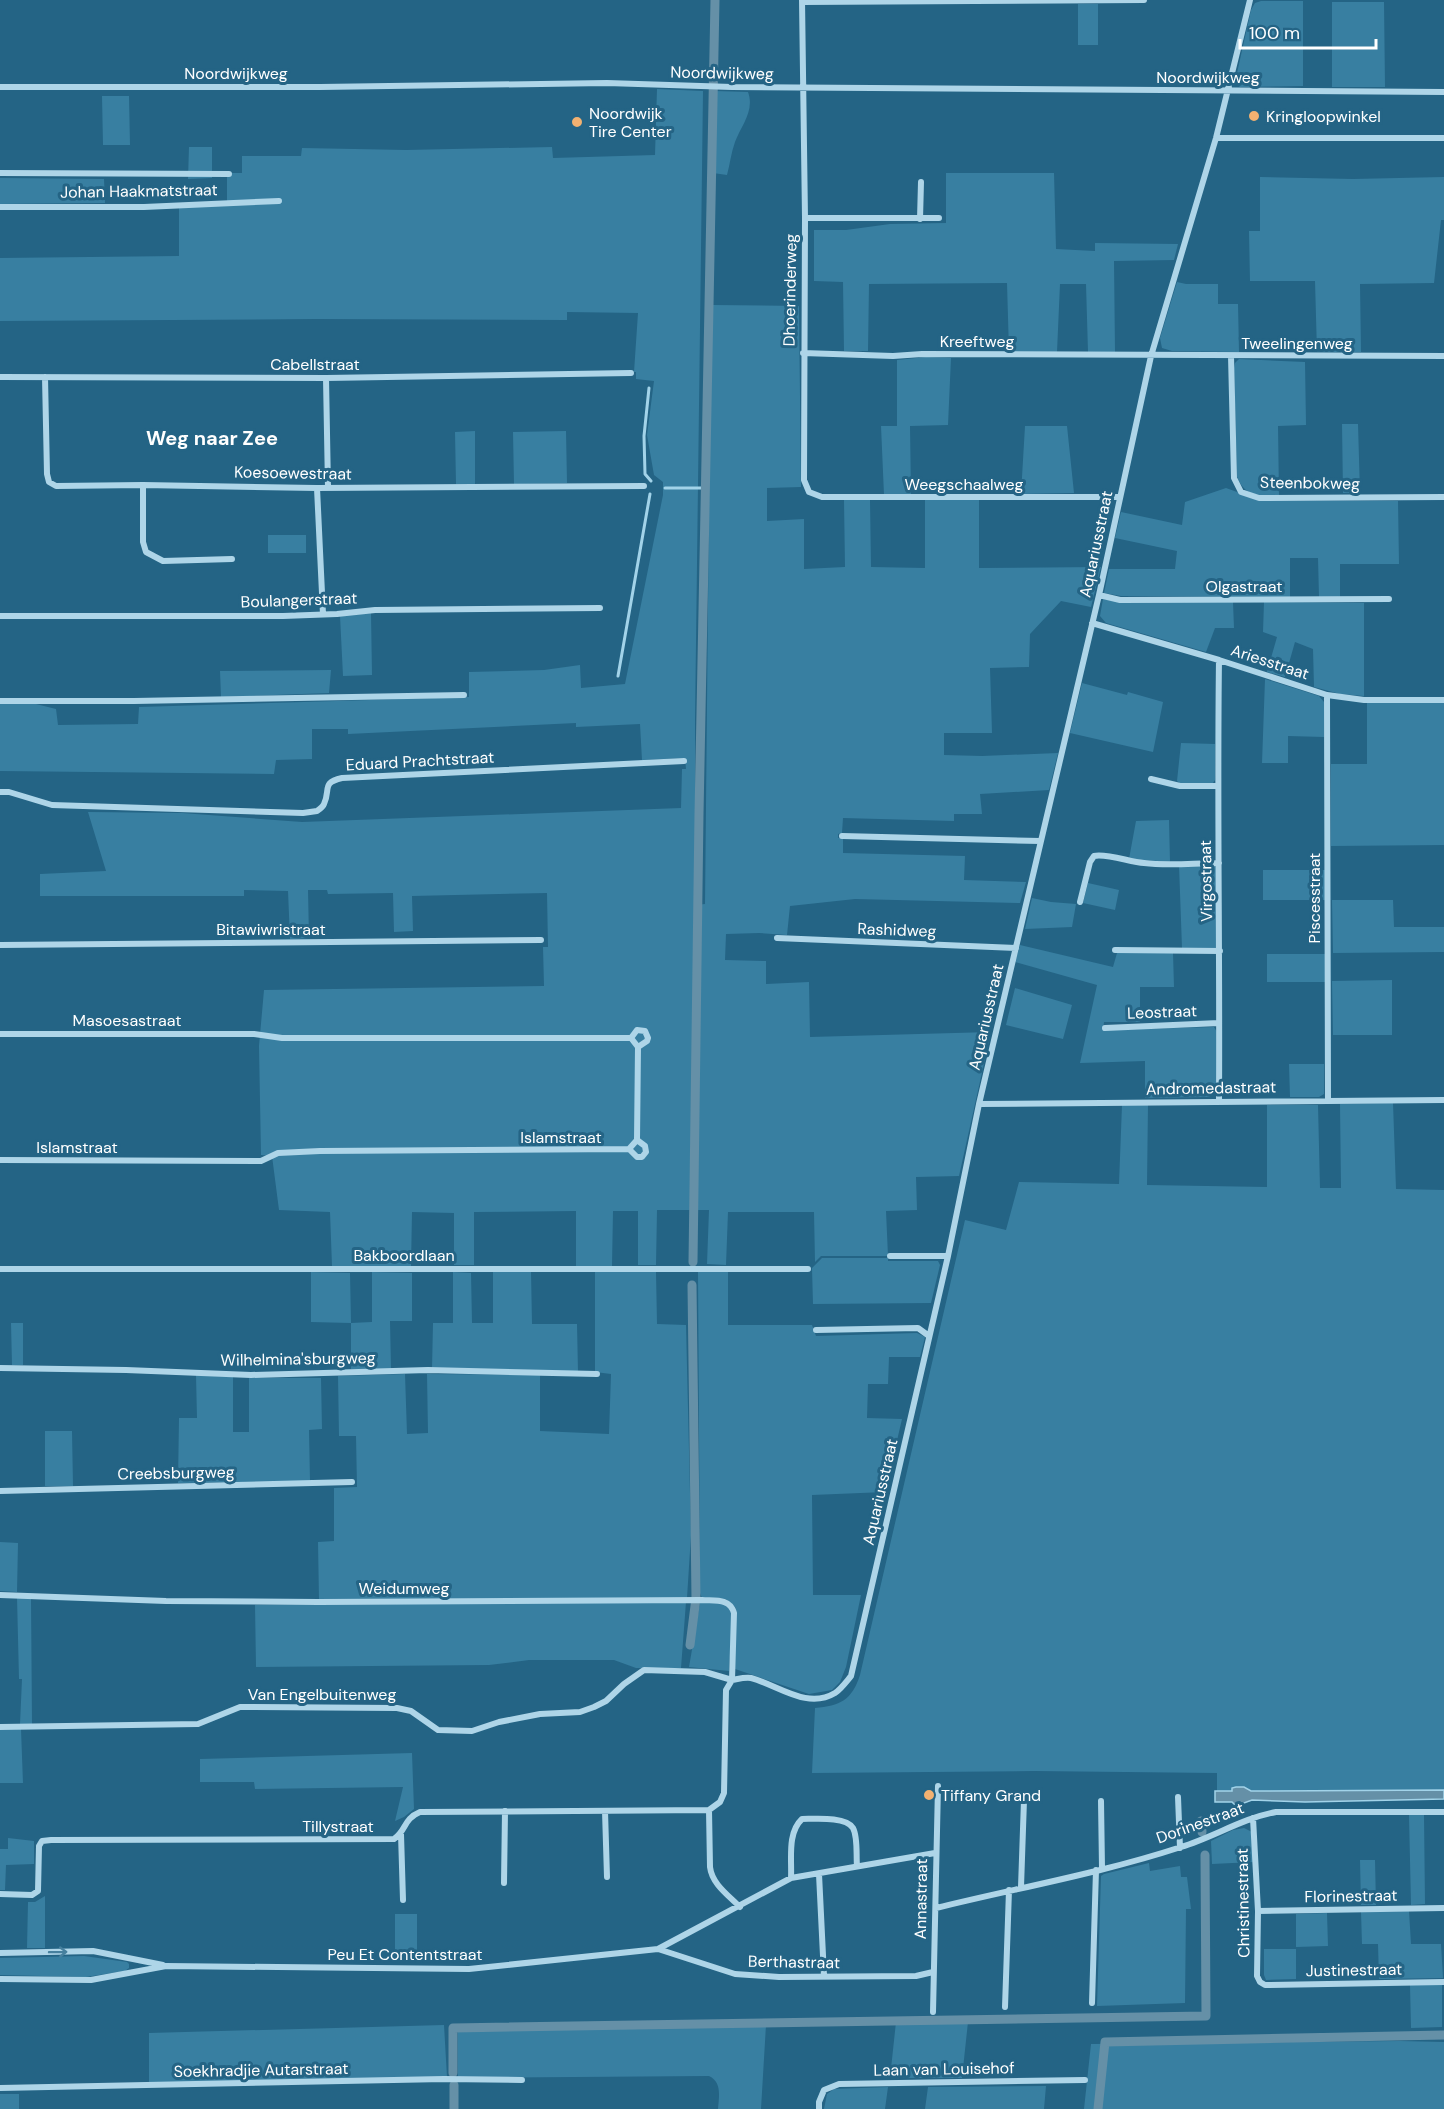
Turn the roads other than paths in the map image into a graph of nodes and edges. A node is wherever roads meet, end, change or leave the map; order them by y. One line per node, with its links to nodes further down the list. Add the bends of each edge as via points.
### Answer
1 (1144, 0): 3 (street)
2 (1250, 0): 6 (street, Aquariusstraat)
3 (802, 1): 5 (street, Dhoerinderweg)
4 (0, 87): 5 (street, Noordwijkweg, via 607,83)
5 (804, 87): 6 (street, Noordwijkweg); 15 (street, Dhoerinderweg)
6 (1228, 91): 7 (street, Noordwijkweg); 8 (street, Aquariusstraat)
7 (1444, 92)
8 (1216, 138): 9 (street); 19 (street, Aquariusstraat)
9 (1444, 138)
10 (0, 173): 11 (street)
11 (229, 174)
12 (921, 182): 16 (street)
13 (279, 201): 14 (street, Johan Haakmatstraat, via 144,207)
14 (0, 207)
15 (805, 218): 16 (street); 18 (street, Dhoerinderweg)
16 (920, 219): 17 (street)
17 (939, 219)
18 (803, 353): 19 (street, Kreeftweg, via 893,357); 30 (street, Dhoerinderweg, via 804,480)
19 (1151, 356): 20 (street, Tweelingenweg); 32 (street, Aquariusstraat)
20 (1231, 356): 21 (street, Tweelingenweg); 31 (street, Steenbokweg, via 1234,478 1241,492 1259,498)
21 (1444, 356)
22 (631, 373): 25 (street, Cabellstraat)
23 (0, 377): 24 (street, Cabellstraat)
24 (45, 377): 25 (street, Cabellstraat); 26 (street, Koesoewestraat, via 49,483)
25 (326, 378): 29 (street)
26 (143, 485): 28 (street, Koesoewestraat); 33 (street, via 142,542 146,552 163,561)
27 (644, 486): 29 (street, Koesoewestraat)
28 (317, 488): 29 (street, Koesoewestraat); 37 (street)
29 (328, 488)
30 (809, 492): 32 (street, Weegschaalweg, via 822,497)
31 (1444, 496)
32 (1120, 497): 34 (street, Aquariusstraat)
33 (232, 559)
34 (1099, 595): 35 (street, Olgastraat, via 1120,600); 39 (street, Aquariusstraat)
35 (1389, 599)
36 (600, 608): 37 (street, Boulangerstraat)
37 (323, 614): 38 (street, Boulangerstraat)
38 (0, 616)
39 (1092, 623): 40 (street, Ariesstraat); 50 (street, Aquariusstraat)
40 (1219, 660): 42 (street, Ariesstraat); 47 (street, Virgostraat)
41 (464, 695): 43 (street)
42 (1327, 695): 44 (street, Ariesstraat, via 1364,700); 64 (street, Piscesstraat)
43 (0, 700)
44 (1444, 700)
45 (684, 761): 48 (street, Eduard Prachtstraat, via 342,778 327,786 324,804 317,811 303,813 52,805)
46 (1151, 779): 47 (street, via 1180,786)
47 (1217, 786): 51 (street, Virgostraat)
48 (0, 792)
49 (842, 836): 50 (street)
50 (1040, 841): 56 (street, Aquariusstraat)
51 (1219, 863): 52 (street, via 1149,864 1101,854 1090,861); 58 (street, Virgostraat)
52 (1080, 902)
53 (777, 938): 56 (street, Rashidweg)
54 (541, 940): 55 (street, Bitawiwristraat)
55 (0, 945)
56 (1016, 948): 67 (street, Aquariusstraat)
57 (1115, 950): 58 (street)
58 (1220, 951): 59 (street, Virgostraat)
59 (1220, 1023): 60 (street, Leostraat); 66 (street, Virgostraat)
60 (1105, 1028)
61 (0, 1034): 62 (street, Masoesastraat)
62 (631, 1038): 63 (street); 63 (street, via 637,1030 645,1031 648,1038)
63 (638, 1047): 68 (street)
64 (1328, 1100): 65 (street, Andromedastraat); 66 (street, Andromedastraat)
65 (1444, 1100)
66 (1219, 1101): 67 (street, Andromedastraat)
67 (979, 1104): 71 (street, Aquariusstraat)
68 (637, 1140): 69 (street); 69 (street, Islamstraat, via 645,1146 642,1157)
69 (629, 1149): 70 (street, Islamstraat, via 320,1151 278,1153 261,1161)
70 (0, 1160)
71 (948, 1256): 72 (street); 76 (street, Aquariusstraat)
72 (890, 1257)
73 (0, 1269): 74 (street, Bakboordlaan)
74 (808, 1269)
75 (816, 1330): 76 (street, via 918,1328)
76 (929, 1336): 82 (street, Aquariusstraat, via 851,1676 837,1692 813,1699 750,1678)
77 (0, 1368): 78 (street, Wilhelmina'sburgweg, via 251,1375 428,1370)
78 (597, 1374)
79 (352, 1482): 80 (street, Creebsburgweg)
80 (0, 1491)
81 (0, 1594): 82 (street, Weidumweg, via 166,1601 725,1601 734,1609)
82 (732, 1680): 83 (street, Van Engelbuitenweg, via 705,1672 644,1670 606,1701 580,1712 530,1716 472,1731 438,1730 411,1711 397,1708 240,1707 198,1724); 88 (street, via 724,1700 724,1793)
83 (0, 1727)
84 (938, 1786): 95 (street, Annastraat)
85 (1178, 1797): 94 (street)
86 (1024, 1800): 102 (street)
87 (1101, 1801): 97 (street)
88 (709, 1810): 90 (street); 106 (street, via 711,1875)
89 (505, 1811): 90 (street); 93 (street, via 420,1812 407,1820); 101 (street)
90 (605, 1811): 99 (street)
91 (1444, 1812): 92 (street, Dorinestraat, via 1276,1812)
92 (1253, 1818): 94 (street, Dorinestraat); 109 (street, Christinestraat)
93 (401, 1834): 104 (street, Tillystraat, via 394,1839 51,1839 39,1846 38,1891 32,1895); 105 (street)
94 (1180, 1848): 97 (street, Dorinestraat)
95 (935, 1854): 96 (street); 107 (street, Annastraat)
96 (857, 1866): 98 (street); 100 (street, via 854,1829 849,1823 802,1819 792,1833)
97 (1099, 1869): 102 (street, Dorinestraat); 118 (street)
98 (819, 1874): 100 (street); 114 (street)
99 (607, 1877)
100 (791, 1878): 106 (street, Peu Et Contentstraat)
101 (504, 1883)
102 (1021, 1887): 103 (street, Dorinestraat)
103 (1008, 1890): 107 (street, Dorinestraat); 119 (street)
104 (0, 1894)
105 (403, 1900)
106 (740, 1907): 110 (street, Peu Et Contentstraat)
107 (936, 1908): 113 (street, Annastraat)
108 (1444, 1908): 109 (street, Florinestraat)
109 (1258, 1911): 117 (street, Christinestraat, via 1257,1976)
110 (658, 1949): 112 (street, Peu Et Contentstraat, via 469,1969); 114 (street, Berthastraat, via 735,1974)
111 (0, 1953): 112 (street, Peu Et Contentstraat, one-way to 112, via 93,1951)
112 (166, 1966): 115 (street, Peu Et Contentstraat, via 91,1980)
113 (933, 1972): 114 (street, Berthastraat, via 916,1976); 120 (street, Annastraat)
114 (824, 1976)
115 (0, 1979)
116 (1444, 1982): 117 (street, Justinestraat)
117 (1265, 1985)
118 (1092, 2003)
119 (1005, 2007)
120 (933, 2012)
121 (522, 2080): 123 (street, Soekhradjie Autarstraat)
122 (1085, 2080): 124 (street, Laan van Louisehof, via 839,2084 824,2090)
123 (0, 2088)
124 (819, 2109)

